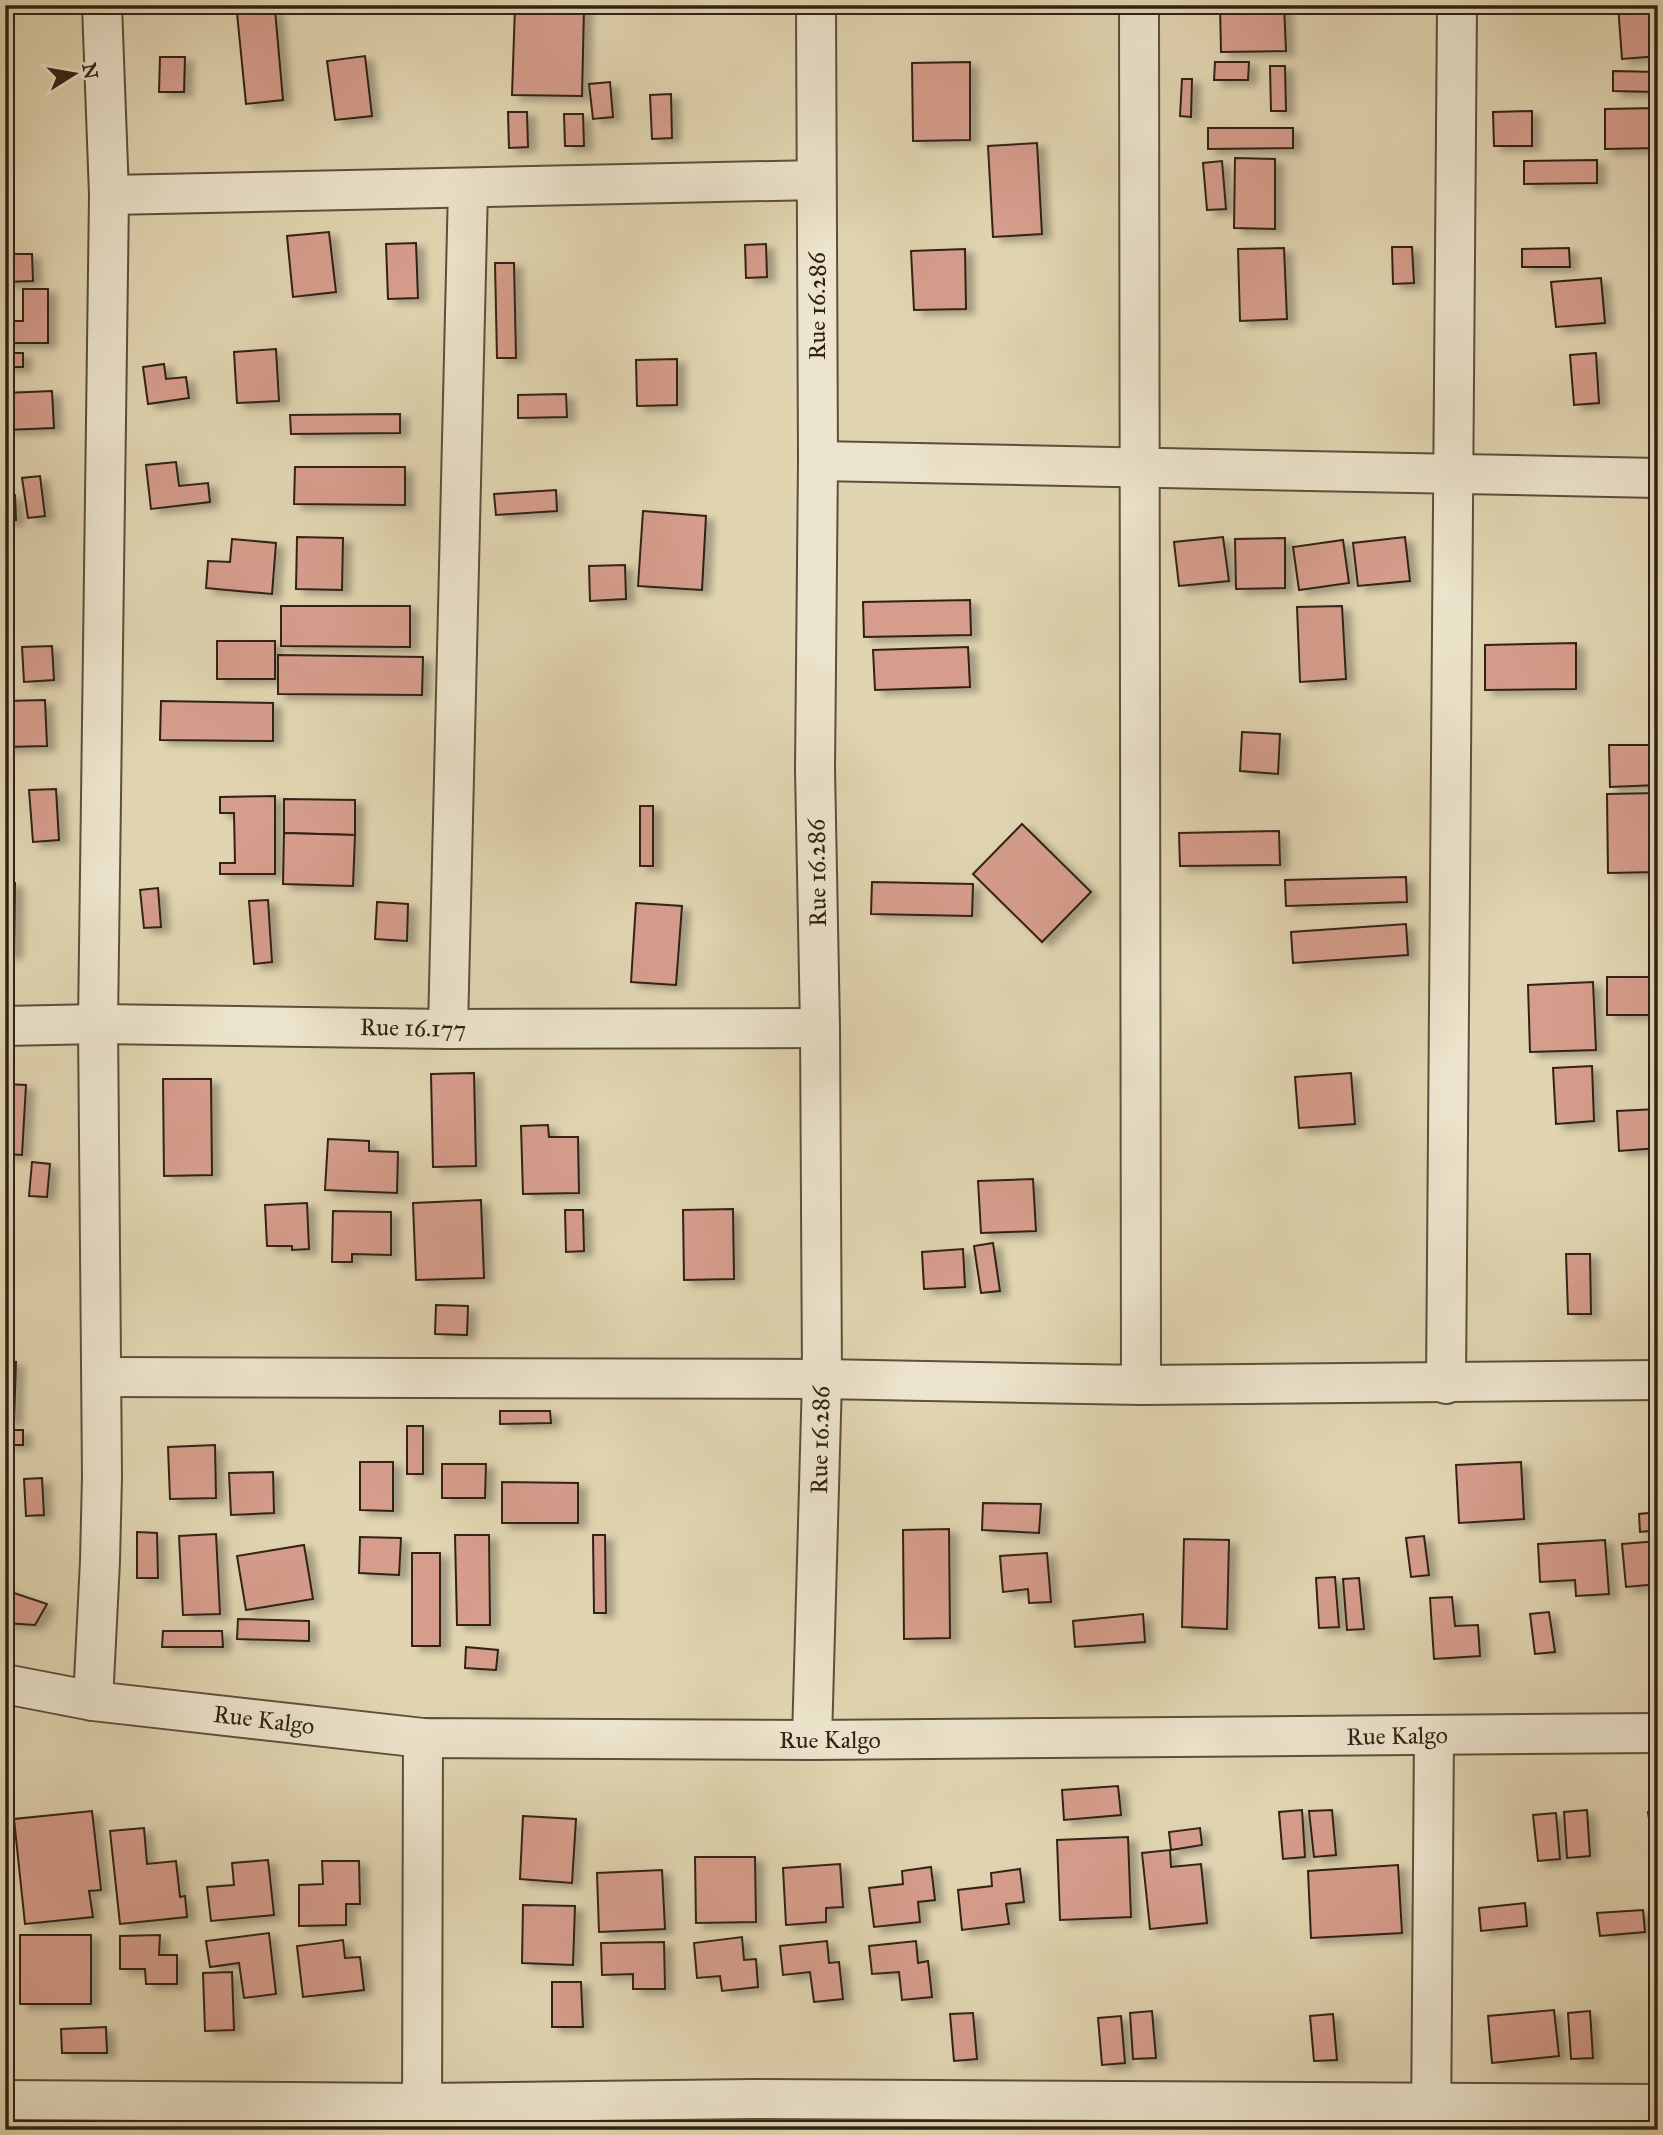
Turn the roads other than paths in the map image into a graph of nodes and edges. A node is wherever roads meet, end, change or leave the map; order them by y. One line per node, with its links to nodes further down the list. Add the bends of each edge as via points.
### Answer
1 (102, 5): 7 (street)
2 (816, 5): 5 (street, Rue 16.286)
3 (1139, 5): 9 (street)
4 (1457, 5): 10 (street)
5 (816, 180): 6 (street); 8 (street, Rue 16.286)
6 (468, 187): 7 (street); 15 (street)
7 (109, 195): 12 (street)
8 (818, 461): 9 (street); 14 (street, Rue 16.286, via 814,769)
9 (1141, 468): 10 (street); 20 (street)
10 (1454, 474): 11 (street); 19 (street)
11 (1658, 478)
12 (97, 1024): 13 (street, Rue 16.177); 15 (street, Rue 16.177); 16 (street)
13 (5, 1026)
14 (820, 1028): 15 (street, Rue 16.177); 17 (street, Rue 16.286)
15 (448, 1029)
16 (102, 1377): 17 (street); 22 (street)
17 (822, 1379): 20 (street); 26 (street, Rue 16.286)
18 (1658, 1380): 19 (street)
19 (1446, 1384): 20 (street)
20 (1141, 1385)
21 (5, 1684): 22 (street, Rue Kalgo)
22 (93, 1701): 25 (street, Rue Kalgo)
23 (1658, 1733): 24 (street, Rue Kalgo)
24 (1434, 1735): 26 (street, Rue Kalgo); 32 (street)
25 (423, 1738): 26 (street, Rue Kalgo); 31 (street)
26 (813, 1740)
27 (5, 2100): 30 (street)
28 (1658, 2104): 32 (street)
29 (752, 2115): 31 (street); 32 (street)
30 (88, 2116): 31 (street)
31 (422, 2116)
32 (1431, 2116)

